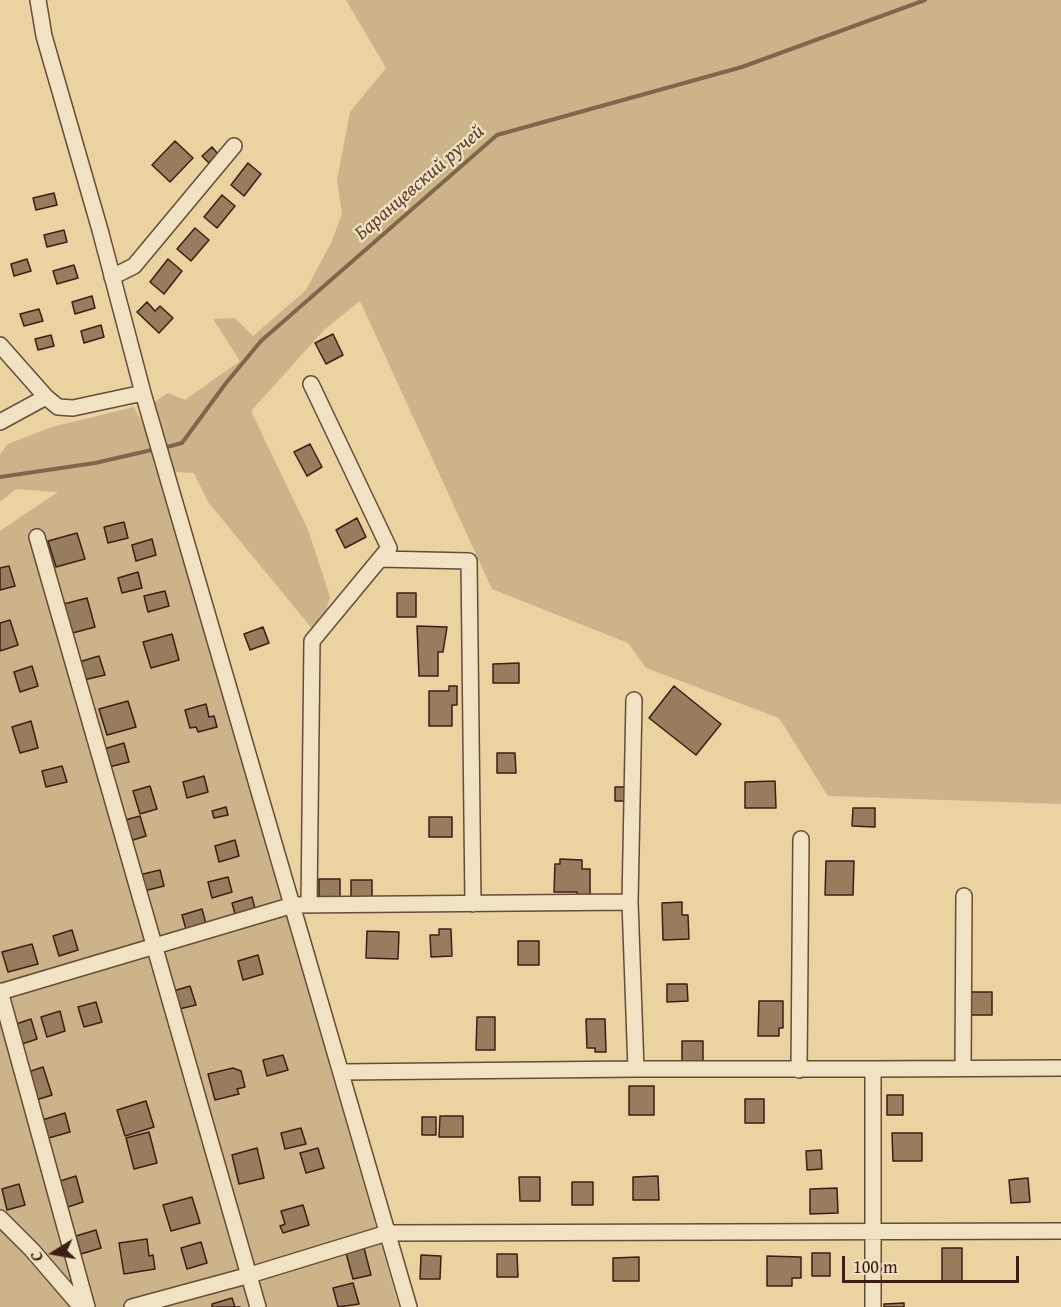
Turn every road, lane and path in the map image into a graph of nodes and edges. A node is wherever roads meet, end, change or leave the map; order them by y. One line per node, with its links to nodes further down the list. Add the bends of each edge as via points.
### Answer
1 (38, 0): 3 (lane, via 44,36)
2 (234, 146): 3 (lane, via 134,266)
3 (112, 277): 6 (lane)
4 (0, 345): 7 (lane)
5 (311, 384): 10 (lane, via 389,548)
6 (143, 393): 7 (lane, via 73,408 58,406); 16 (lane)
7 (46, 397): 8 (lane)
8 (0, 422)
9 (37, 537): 18 (lane)
10 (380, 559): 15 (lane, via 469,561); 17 (lane, via 312,641)
11 (634, 700): 14 (lane)
12 (801, 839): 24 (lane)
13 (964, 896): 20 (lane)
14 (630, 902): 15 (lane); 22 (lane)
15 (473, 904): 17 (lane)
16 (293, 905): 17 (lane); 18 (lane); 25 (lane)
17 (309, 905)
18 (154, 948): 19 (lane); 30 (lane)
19 (0, 992): 32 (lane)
20 (963, 1068): 21 (lane); 23 (lane)
21 (1061, 1068)
22 (636, 1069): 24 (lane); 25 (lane)
23 (873, 1069): 24 (lane); 27 (lane)
24 (799, 1070)
25 (342, 1072): 29 (lane)
26 (0, 1218): 31 (lane)
27 (872, 1231): 28 (lane); 29 (lane); 36 (lane)
28 (1061, 1231)
29 (387, 1233): 30 (lane); 35 (lane)
30 (250, 1275): 33 (lane); 34 (lane)
31 (81, 1307)
32 (87, 1307)
33 (132, 1307)
34 (258, 1307)
35 (410, 1307)
36 (873, 1307)

